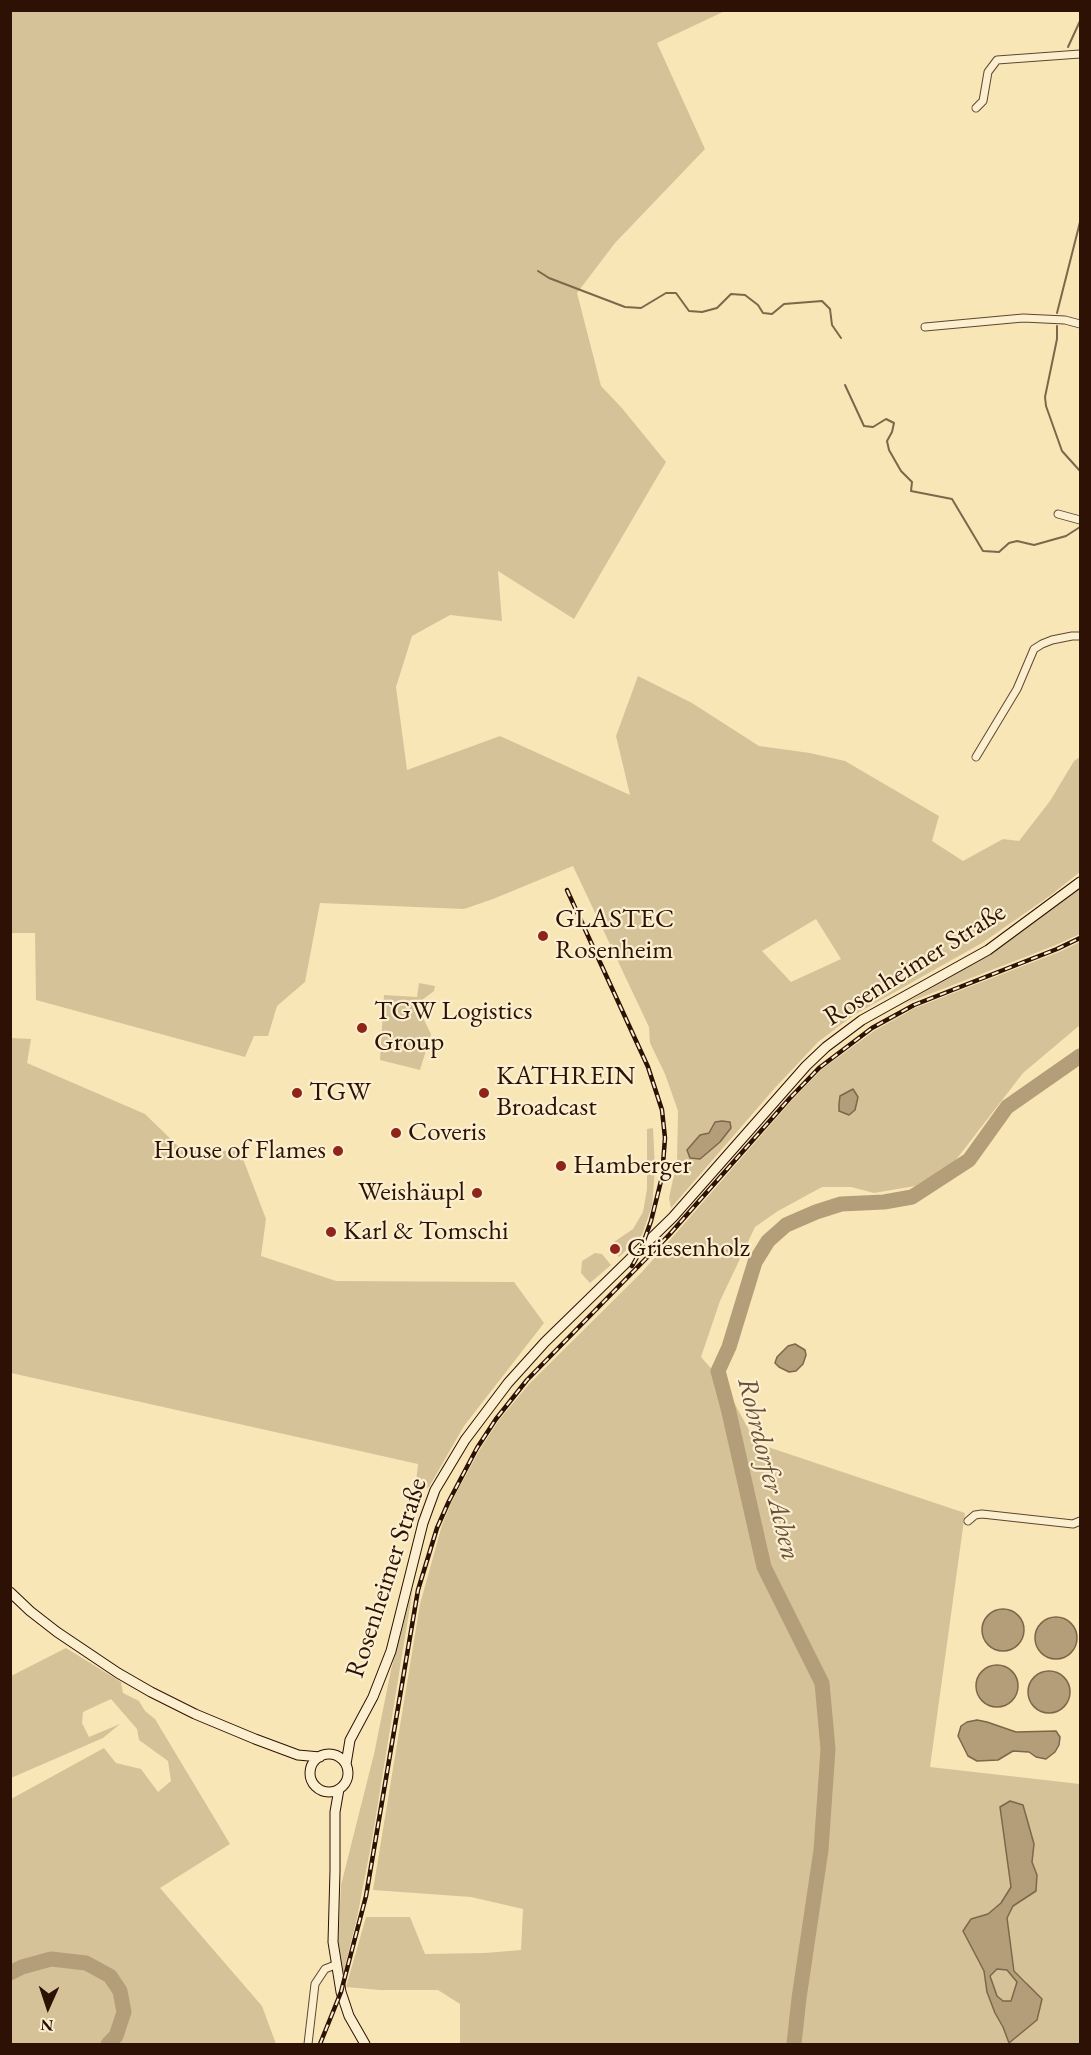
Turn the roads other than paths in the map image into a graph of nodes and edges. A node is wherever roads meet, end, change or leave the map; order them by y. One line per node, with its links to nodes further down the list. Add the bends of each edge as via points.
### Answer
1 (1080, 54): 2 (street, via 997,60 988,72 983,101)
2 (976, 108)
3 (1080, 324): 4 (street, via 1023,318)
4 (925, 327)
5 (1058, 514): 6 (street)
6 (1080, 520)
7 (1080, 636): 8 (street, via 1052,640 1034,649 1017,690)
8 (976, 757)
9 (1080, 882): 13 (main road, Rosenheimer Straße, via 988,950 862,1020 826,1047 673,1217 508,1383 465,1440 435,1490 391,1651)
10 (968, 1521): 11 (street, via 982,1514 1073,1524)
11 (1080, 1521)
12 (10, 1592): 14 (main road, via 57,1632 126,1678 195,1714)
13 (350, 1740): 15 (main road, Rosenheimer Straße); 17 (main road, Rosenheimer Straße)
14 (298, 1755): 16 (main road); 18 (main road)
15 (332, 1755): 16 (main road); 17 (main road)
16 (320, 1757): 18 (main road)
17 (346, 1764): 19 (main road, via 348,1778)
18 (310, 1773): 20 (main road, via 316,1786)
19 (339, 1789): 20 (main road); 21 (main road)
20 (324, 1791): 21 (main road)
21 (335, 1812): 22 (main road)
22 (335, 1965): 23 (street, via 325,1969 315,1984); 24 (main road, via 349,2016)
23 (308, 2044)
24 (365, 2044)

